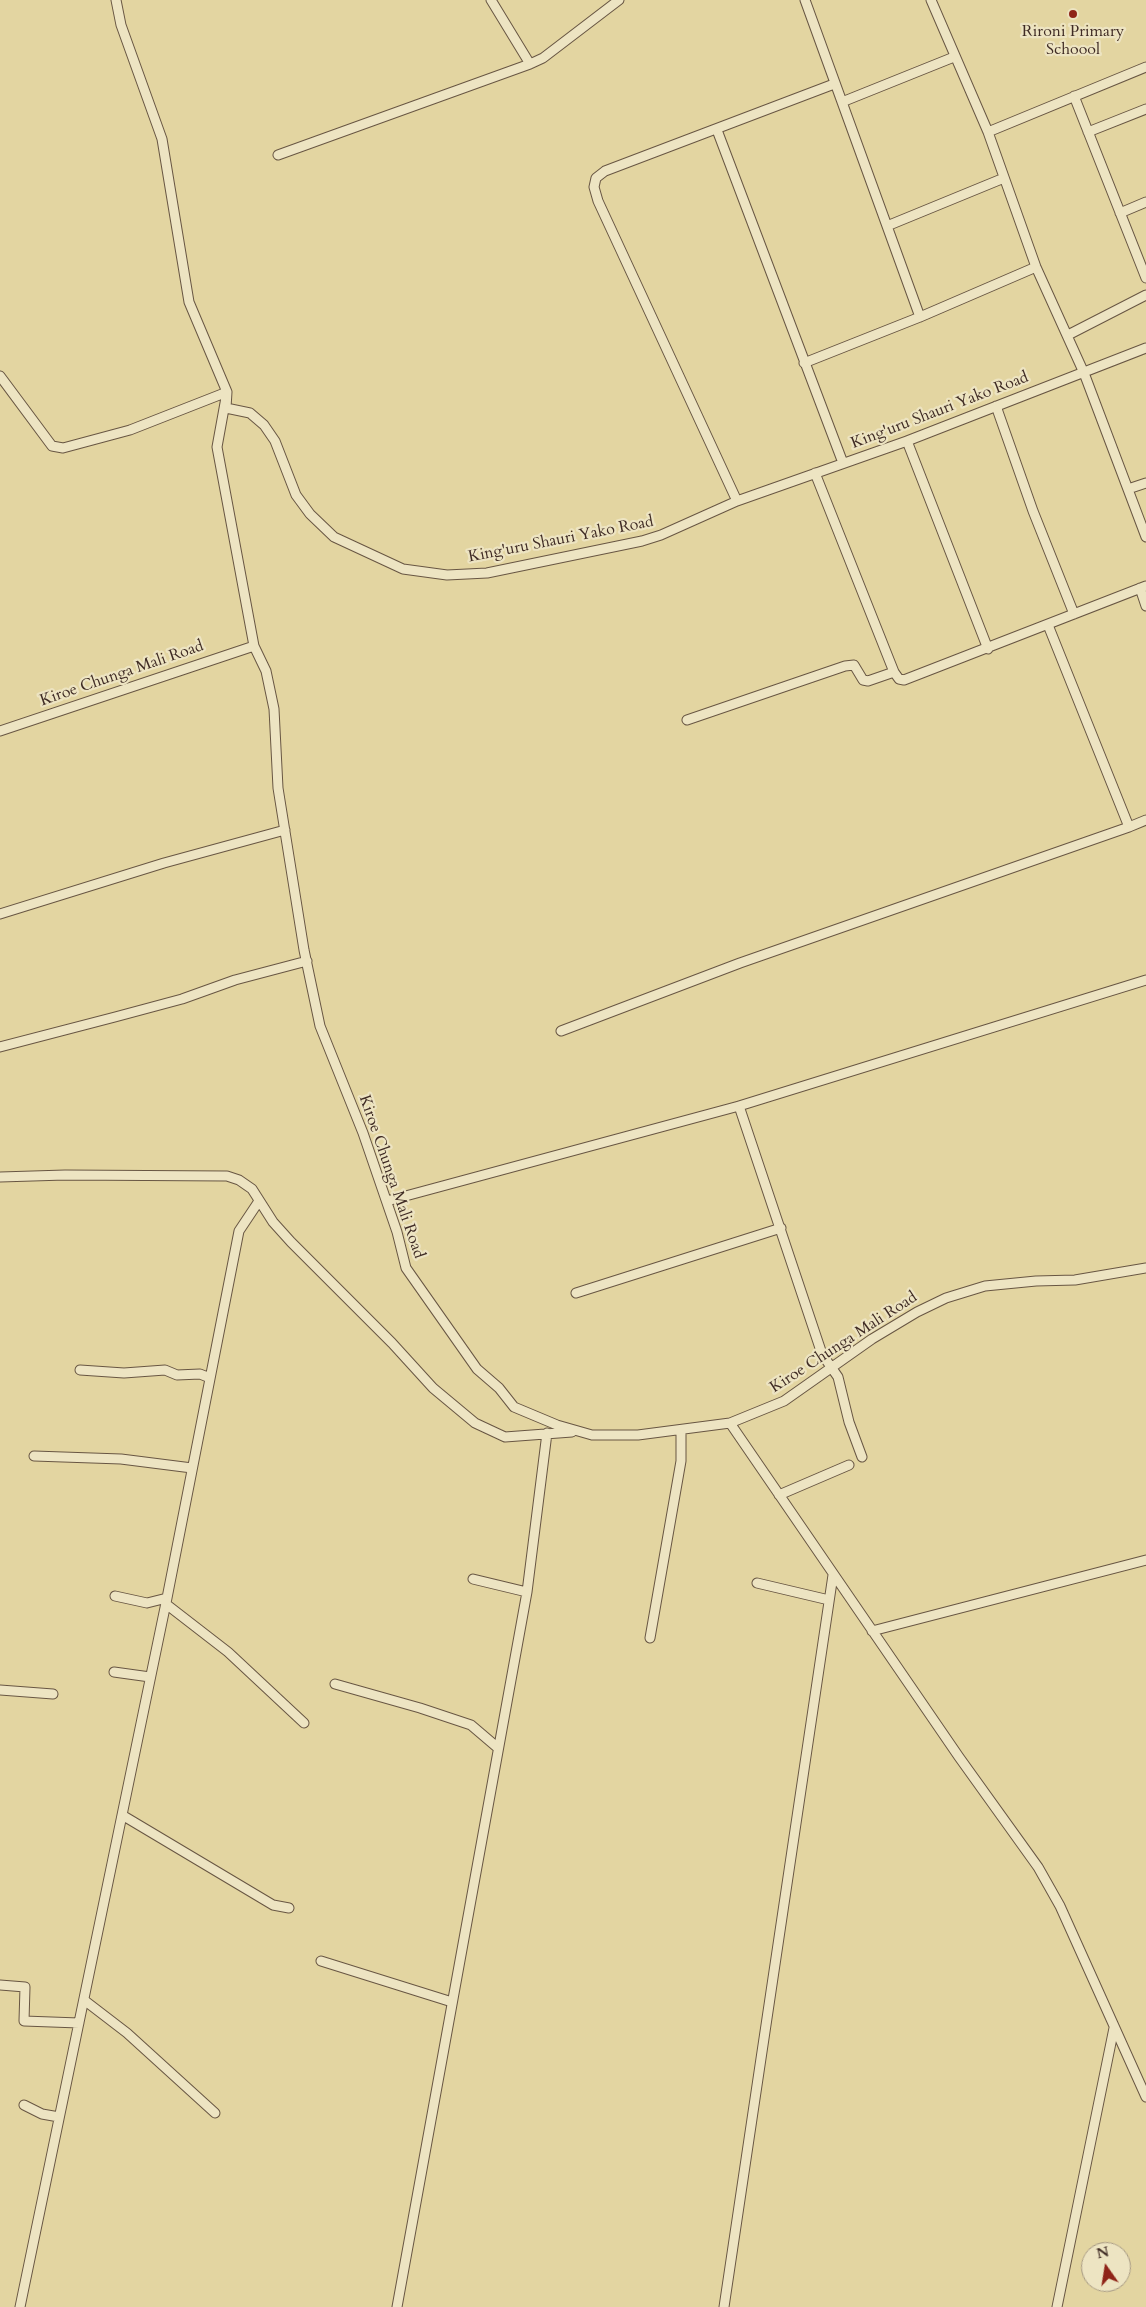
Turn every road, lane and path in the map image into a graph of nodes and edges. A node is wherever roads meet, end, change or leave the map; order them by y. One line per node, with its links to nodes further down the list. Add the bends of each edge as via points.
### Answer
1 (116, 0): 30 (street, via 121,25 162,139 189,302)
2 (491, 0): 7 (street)
3 (619, 0): 7 (street)
4 (805, 0): 9 (street)
5 (932, 0): 6 (street)
6 (954, 57): 11 (street); 14 (street)
7 (530, 64): 16 (street)
8 (1146, 67): 10 (street)
9 (834, 84): 11 (street); 13 (street)
10 (1074, 96): 14 (street); 15 (street)
11 (842, 102): 20 (street)
12 (1146, 109): 15 (street)
13 (717, 130): 27 (street); 37 (street, via 605,171 596,178 594,187)
14 (988, 132): 17 (street)
15 (1088, 132): 19 (street)
16 (278, 155)
17 (1004, 178): 20 (street); 21 (street)
18 (1146, 202): 19 (street)
19 (1120, 214): 22 (street)
20 (887, 226): 24 (street)
21 (1036, 267): 24 (street); 25 (street)
22 (1146, 278)
23 (1146, 294): 25 (street)
24 (920, 317): 27 (street)
25 (1068, 335): 28 (street)
26 (1146, 348): 28 (street, King'uru Shauri Yako Road)
27 (804, 363): 33 (street)
28 (1084, 372): 31 (street, King'uru Shauri Yako Road); 36 (street)
29 (0, 376): 30 (street, via 52,446 63,448 130,430)
30 (227, 392): 37 (street, King'uru Shauri Yako Road, via 226,408 250,413 275,441 296,495 310,514 334,537 404,569 447,575 487,573 624,546 661,535); 43 (street, Kiroe Chunga Mali Road, via 217,446)
31 (996, 406): 32 (street, King'uru Shauri Yako Road); 41 (street)
32 (907, 441): 33 (street, King'uru Shauri Yako Road); 44 (street)
33 (843, 463): 34 (street, King'uru Shauri Yako Road)
34 (815, 473): 37 (street, King'uru Shauri Yako Road); 45 (street)
35 (1146, 483): 36 (street)
36 (1128, 489): 38 (street)
37 (737, 501)
38 (1146, 537)
39 (1143, 587): 40 (street); 41 (street)
40 (1146, 606)
41 (1074, 614): 42 (street)
42 (1048, 625): 44 (street); 49 (street)
43 (254, 646): 47 (street, Kiroe Chunga Mali Road); 50 (street, Kiroe Chunga Mali Road, via 266,672 274,709 278,788)
44 (988, 649): 45 (street, via 904,680)
45 (894, 672): 46 (street, via 868,681 863,680 854,665 845,666)
46 (687, 720)
47 (0, 731)
48 (1146, 820): 49 (street)
49 (1129, 827): 54 (street, via 749,960)
50 (285, 830): 51 (street); 52 (street, Kiroe Chunga Mali Road)
51 (0, 914)
52 (307, 961): 55 (street); 59 (street, Kiroe Chunga Mali Road, via 320,1026)
53 (1146, 980): 56 (street)
54 (561, 1031)
55 (0, 1047)
56 (739, 1106): 59 (street); 60 (street)
57 (0, 1177): 58 (street, via 227,1176 252,1189)
58 (258, 1201): 65 (street, via 238,1231); 69 (street, via 291,1242 433,1388 475,1423 505,1436)
59 (387, 1201): 67 (street, Kiroe Chunga Mali Road, via 406,1268 477,1369 499,1388 514,1408)
60 (781, 1228): 62 (street); 63 (street, via 822,1354)
61 (1146, 1268): 63 (street, Kiroe Chunga Mali Road, via 1075,1280 1007,1283 964,1292 917,1312)
62 (576, 1293)
63 (831, 1369): 66 (street, Kiroe Chunga Mali Road, via 784,1401); 71 (street, via 838,1378)
64 (80, 1370): 65 (street, via 124,1373 165,1370 177,1375 200,1374)
65 (210, 1378): 73 (street)
66 (730, 1423): 68 (street, Kiroe Chunga Mali Road); 74 (street)
67 (580, 1431): 68 (street, Kiroe Chunga Mali Road, via 615,1436); 69 (street)
68 (681, 1431): 84 (street, via 681,1461)
69 (548, 1434): 79 (street)
70 (34, 1456): 73 (street, via 121,1459)
71 (862, 1457)
72 (849, 1465): 74 (street)
73 (192, 1468): 82 (street)
74 (779, 1495): 76 (street)
75 (1146, 1560): 83 (street)
76 (833, 1575): 81 (street); 83 (street)
77 (473, 1579): 79 (street)
78 (757, 1583): 81 (street)
79 (526, 1592): 91 (street)
80 (115, 1596): 82 (street, via 147,1603)
81 (829, 1600): 108 (street)
82 (166, 1601): 86 (street); 90 (street, via 228,1652)
83 (872, 1631): 99 (street, via 1038,1866 1060,1906)
84 (650, 1638)
85 (114, 1672): 86 (street)
86 (150, 1677): 92 (street)
87 (335, 1684): 91 (street, via 471,1725)
88 (0, 1690): 89 (street)
89 (53, 1694)
90 (304, 1723)
91 (498, 1748): 97 (street)
92 (122, 1815): 93 (street, via 273,1905); 96 (street)
93 (289, 1908)
94 (321, 1960): 97 (street)
95 (0, 1985): 98 (street, via 25,1987 24,2021)
96 (84, 2000): 98 (street); 104 (street)
97 (452, 2002): 107 (street)
98 (79, 2024): 105 (street)
99 (1115, 2027): 101 (street); 109 (street)
100 (1146, 2072): 101 (street)
101 (1136, 2075): 102 (street)
102 (1146, 2097)
103 (24, 2105): 105 (street)
104 (215, 2113)
105 (59, 2118): 106 (street)
106 (20, 2307)
107 (397, 2307)
108 (724, 2307)
109 (1057, 2307)

